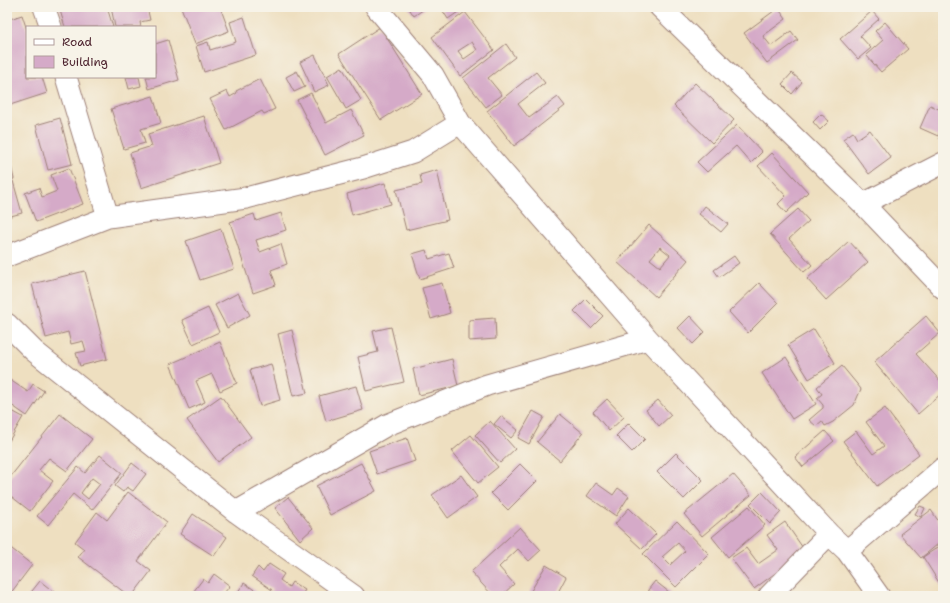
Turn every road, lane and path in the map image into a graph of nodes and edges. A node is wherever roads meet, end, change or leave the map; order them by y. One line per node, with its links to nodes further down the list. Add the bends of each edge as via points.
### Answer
1 (44, 7): 4 (street)
2 (376, 7): 6 (street, via 433,75)
3 (660, 7): 8 (street)
4 (50, 26)
5 (66, 78): 9 (street)
6 (460, 123): 9 (street, via 413,152 363,168 246,198); 13 (street)
7 (943, 163): 8 (street)
8 (863, 204): 11 (street)
9 (108, 217): 10 (street)
10 (7, 256)
11 (943, 288)
12 (7, 324): 15 (street, via 34,351)
13 (648, 339): 15 (street, via 487,384 387,425); 16 (street)
14 (943, 468): 17 (street)
15 (236, 512): 18 (street)
16 (829, 534): 17 (street); 19 (street)
17 (847, 551): 20 (street)
18 (354, 596)
19 (768, 596)
20 (879, 596)

